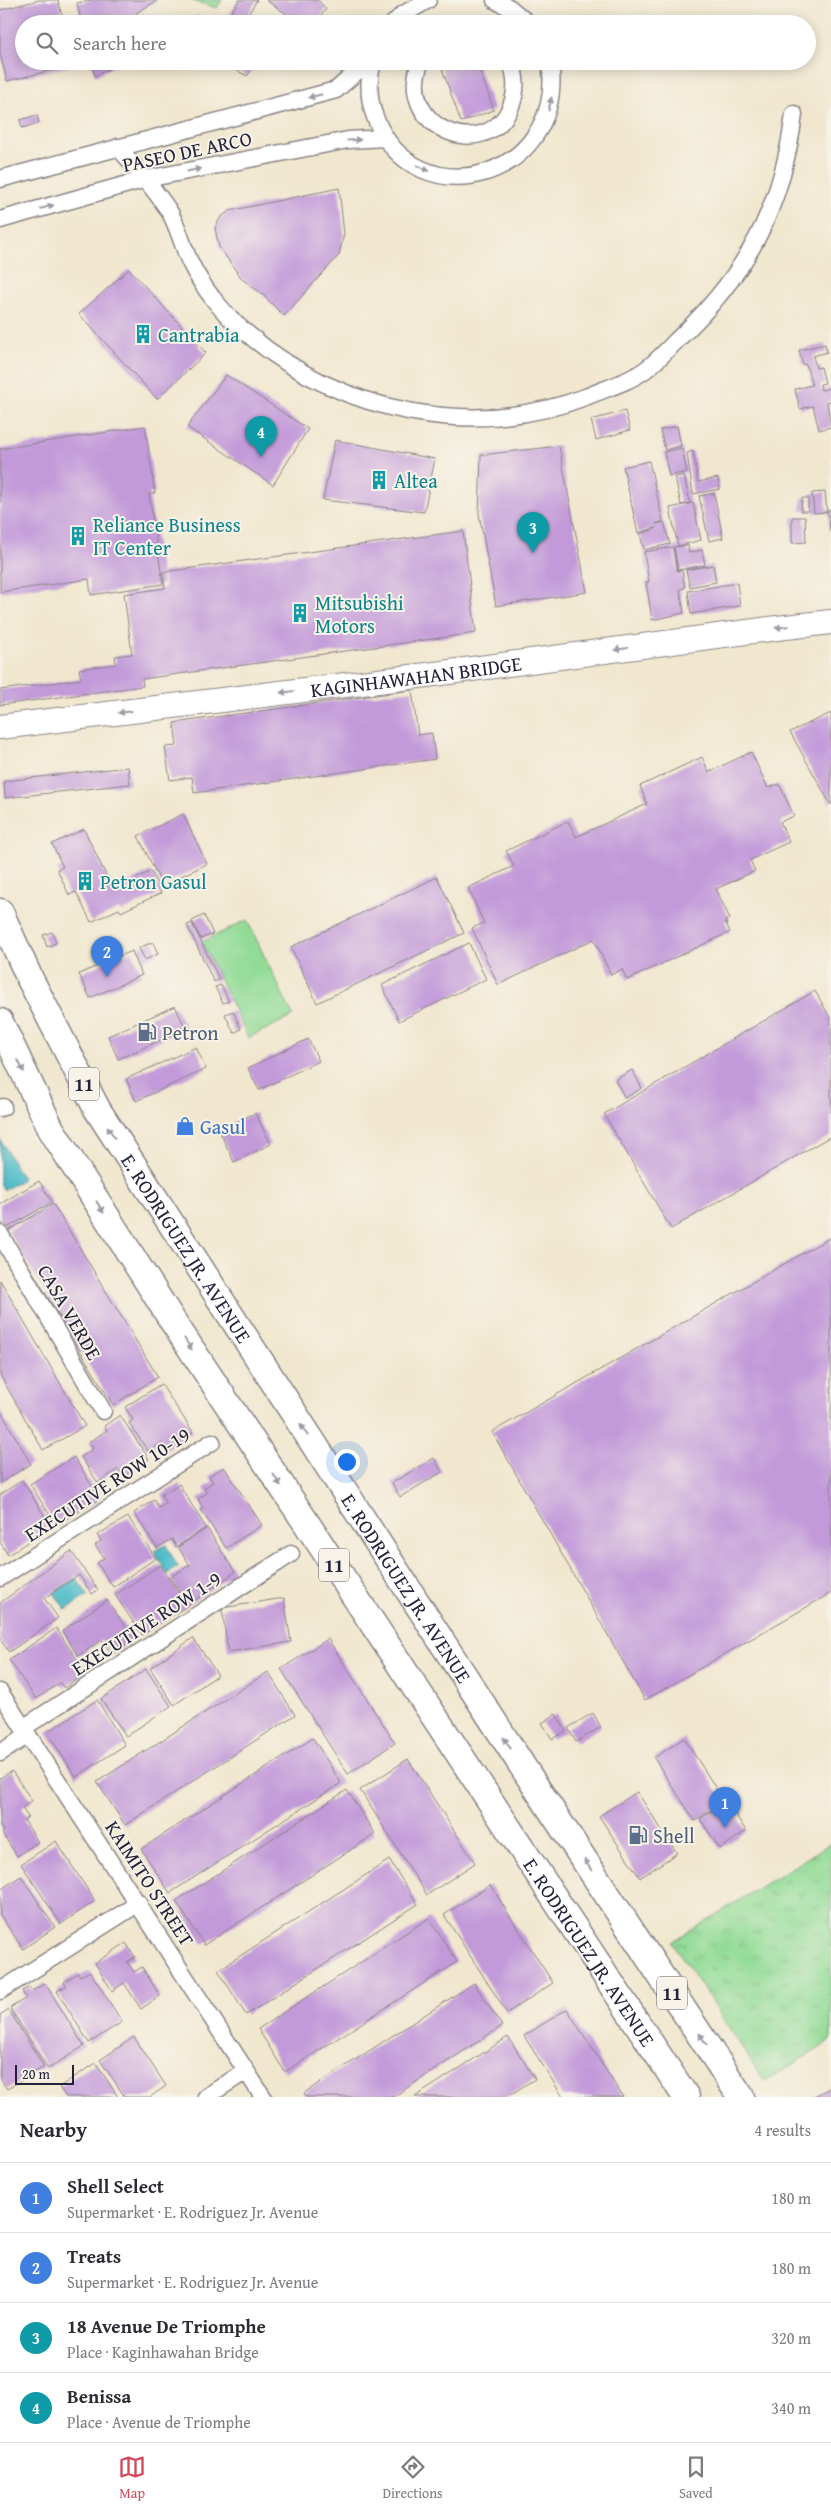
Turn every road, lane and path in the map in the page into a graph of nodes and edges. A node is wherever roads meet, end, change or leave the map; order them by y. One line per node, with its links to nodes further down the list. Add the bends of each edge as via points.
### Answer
1 (495, 0): 4 (street)
2 (420, 2): 3 (street)
3 (404, 15)
4 (519, 15)
5 (360, 70): 12 (street, PASEO DE ARCO, one-way to 12, via 336,90)
6 (370, 70): 11 (street, via 370,99 378,126)
7 (419, 70): 8 (street, via 415,83 420,108 436,126 461,136 475,135 500,122 514,97 516,83)
8 (512, 70)
9 (551, 70): 11 (street, one-way to 9, via 410,162 442,175 476,176 508,164 533,141 545,118 552,94)
10 (794, 114): 14 (street, via 784,172 752,251 696,322 645,371 566,404 511,416 448,418 390,408 337,390 293,368 248,335 216,302 190,262 170,213)
11 (386, 138): 14 (street, PASEO DE ARCO, one-way to 11, via 348,140)
12 (118, 147): 13 (street, PASEO DE ARCO); 14 (street)
13 (0, 179)
14 (146, 179): 15 (street, PASEO DE ARCO, one-way to 14)
15 (0, 220)
16 (831, 622): 17 (main road, KAGINHAWAHAN BRIDGE, one-way to 17)
17 (0, 727)
18 (0, 912): 34 (main road, E. RODRIGUEZ JR. AVENUE / 11, one-way to 18, via 96,1109)
19 (0, 1022): 33 (main road, E. RODRIGUEZ JR. AVENUE / 11, one-way to 33, via 51,1129 172,1320)
20 (0, 1234): 21 (street, CASA VERDE)
21 (103, 1411)
22 (212, 1442): 24 (street, EXECUTIVE ROW 10-19)
23 (291, 1554): 26 (street, EXECUTIVE ROW 1-9)
24 (0, 1578)
25 (0, 1692): 26 (street, KAIMITO STREET)
26 (26, 1731): 27 (street, EXECUTIVE ROW 1-9); 28 (street, KAIMITO STREET)
27 (0, 1752)
28 (139, 1903): 29 (street); 30 (street, KAIMITO STREET)
29 (0, 1991)
30 (246, 2071): 31 (street); 32 (street, KAIMITO STREET)
31 (206, 2097)
32 (263, 2097)
33 (686, 2097)
34 (741, 2097)

